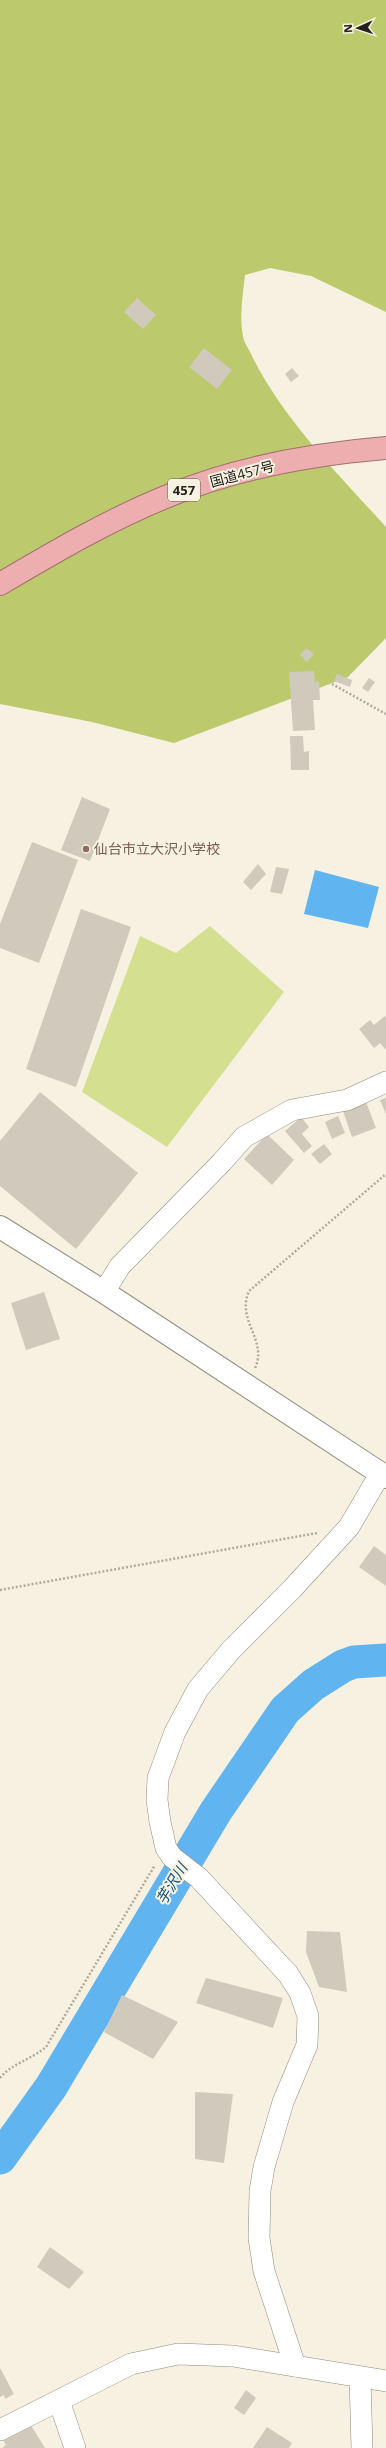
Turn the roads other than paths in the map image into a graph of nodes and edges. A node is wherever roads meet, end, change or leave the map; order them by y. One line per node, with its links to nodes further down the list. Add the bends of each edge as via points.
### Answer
1 (386, 448): 2 (highway, 国道457号 / 457, via 340,452 258,468 173,494 76,539)
2 (0, 584)
3 (386, 1082): 5 (street, via 347,1100 292,1110 244,1137 120,1266)
4 (0, 1227): 5 (street)
5 (104, 1292): 6 (street)
6 (383, 1475): 7 (street, via 349,1527 231,1650 198,1689 175,1732 158,1778 156,1800 169,1852 199,1878 288,1974 300,1993 308,2016 307,2045 283,2102 264,2167 260,2191 259,2238 264,2270)
7 (295, 2366): 8 (street); 10 (street, via 233,2356 178,2354 131,2364)
8 (360, 2378): 9 (street); 13 (street)
9 (386, 2381)
10 (59, 2401): 11 (street); 12 (street)
11 (0, 2430)
12 (76, 2448)
13 (362, 2448)

